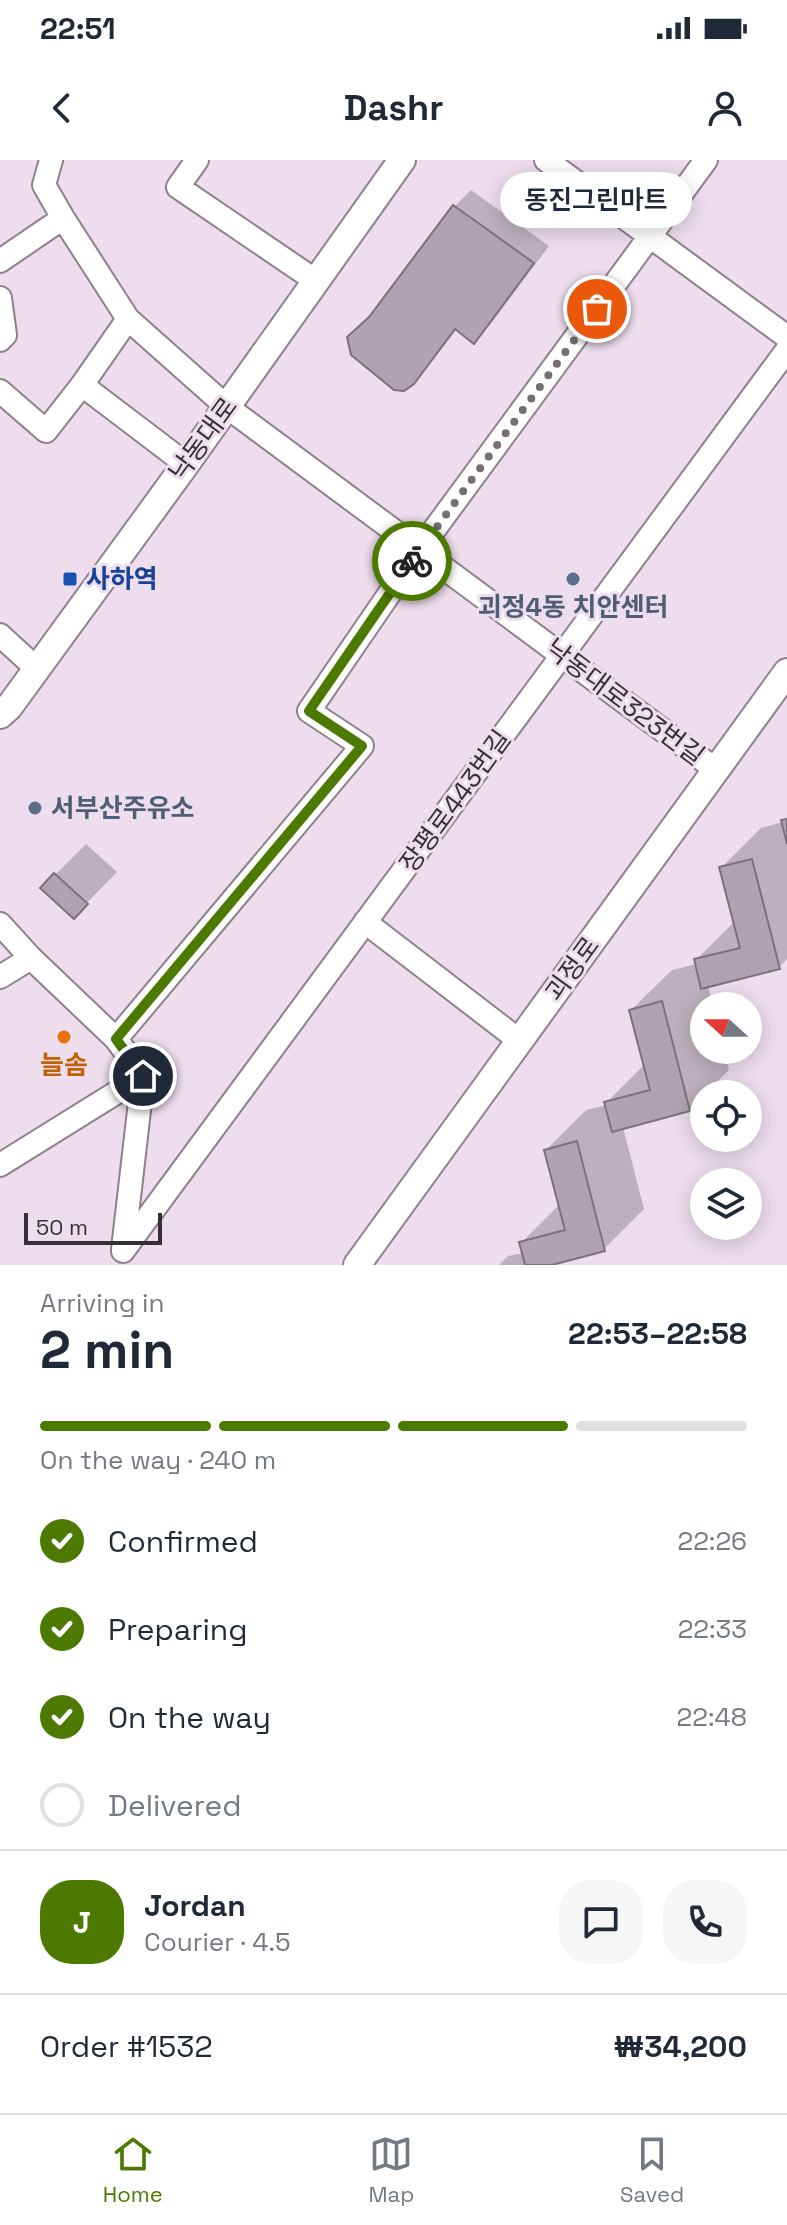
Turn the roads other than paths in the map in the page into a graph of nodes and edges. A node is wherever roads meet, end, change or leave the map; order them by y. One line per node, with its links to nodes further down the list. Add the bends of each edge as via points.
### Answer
1 (51, 160): 6 (street, 낙동대로323번길, via 44,185)
2 (197, 160): 9 (street, via 178,187)
3 (402, 160): 9 (main road, 낙동대로)
4 (546, 160): 7 (street)
5 (706, 160): 7 (street)
6 (63, 218): 8 (street); 11 (street, 낙동대로323번길)
7 (650, 237): 12 (street); 19 (street)
8 (0, 261)
9 (316, 281): 17 (main road, 낙동대로)
10 (0, 298): 13 (street, via 5,335)
11 (128, 319): 15 (street); 17 (street, 낙동대로323번길)
12 (787, 337)
13 (0, 340)
14 (787, 350): 21 (street, 장평로443번길)
15 (82, 385): 16 (street, via 46,431); 18 (street)
16 (0, 391)
17 (227, 407): 18 (main road, 낙동대로); 19 (street, 낙동대로323번길)
18 (186, 464): 22 (main road, 낙동대로)
19 (420, 549): 21 (street, 낙동대로323번길); 30 (street, via 309,711 362,746)
20 (0, 635): 22 (street)
21 (563, 655): 25 (street, 낙동대로323번길); 26 (street, 장평로443번길)
22 (36, 668): 24 (main road, 낙동대로)
23 (787, 672): 25 (main road, 괴정로)
24 (0, 715)
25 (715, 769): 31 (main road, 괴정로)
26 (365, 922): 31 (street); 34 (street, 장평로443번길)
27 (0, 924): 28 (street)
28 (31, 958): 29 (street); 30 (street)
29 (0, 977)
30 (116, 1039): 32 (street)
31 (520, 1041): 35 (main road, 괴정로)
32 (143, 1076): 33 (street); 34 (street)
33 (0, 1165)
34 (123, 1258)
35 (357, 1265)

